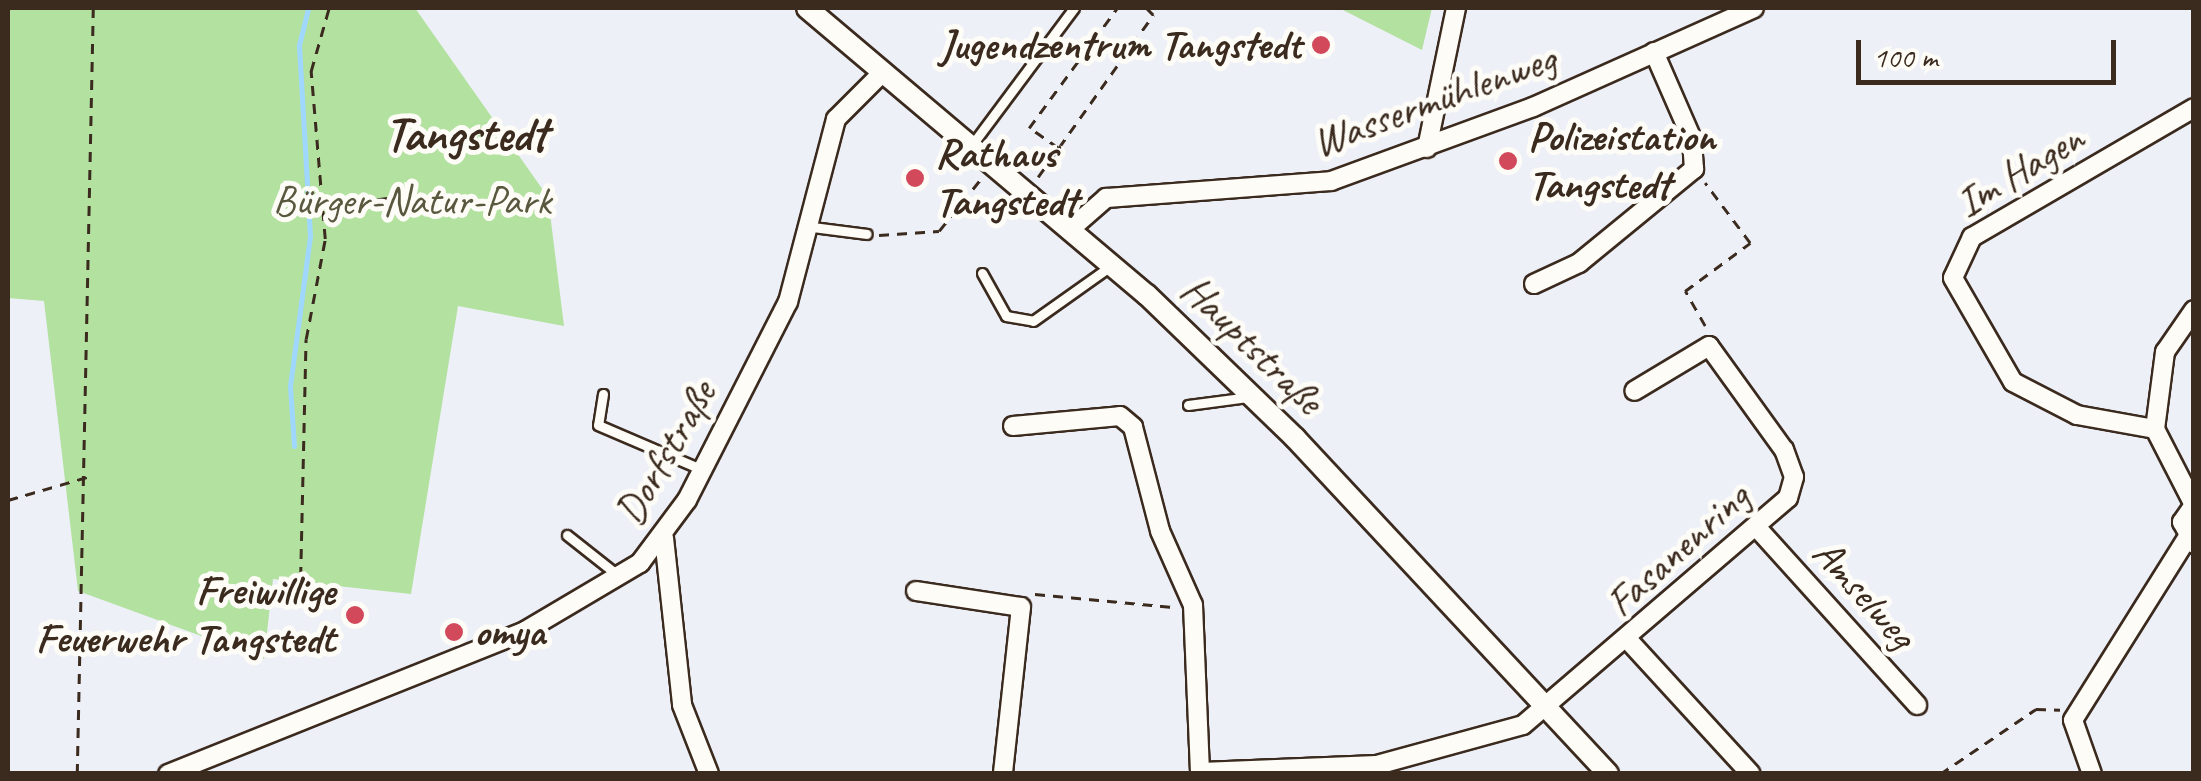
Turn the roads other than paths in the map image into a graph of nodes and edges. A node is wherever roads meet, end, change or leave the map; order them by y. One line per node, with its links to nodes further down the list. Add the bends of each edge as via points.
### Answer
1 (807, 8): 6 (street, Hauptstraße)
2 (1074, 8): 8 (lane)
3 (1456, 8): 9 (street)
4 (1754, 8): 5 (street, Wassermühlenweg)
5 (1654, 52): 9 (street, Wassermühlenweg); 15 (street, via 1692,139 1694,169 1579,263)
6 (881, 74): 8 (street, Hauptstraße); 11 (street, Dorfstraße, via 836,119)
7 (2194, 108): 22 (street, Im Hagen, via 1972,237 1953,278 2003,371 2027,394 2077,415)
8 (971, 146): 10 (street, Hauptstraße)
9 (1427, 148): 10 (street, Wassermühlenweg, via 1331,181 1106,198)
10 (1074, 226): 13 (street, Hauptstraße)
11 (813, 228): 12 (lane); 23 (street, Dorfstraße, via 788,302)
12 (868, 234)
13 (1114, 264): 14 (lane, via 1033,321 1006,316); 19 (street, Hauptstraße)
14 (982, 273)
15 (1534, 284)
16 (2194, 310): 22 (street, via 2165,352)
17 (1634, 391): 25 (street, Fasanenring, via 1690,354 1714,351 1794,477)
18 (603, 394): 23 (lane, via 598,425)
19 (1252, 396): 20 (lane); 35 (street, Hauptstraße)
20 (1188, 406)
21 (1013, 426): 37 (street, via 1120,416 1132,427 1193,609)
22 (2155, 429): 24 (street)
23 (703, 470): 27 (street, Dorfstraße)
24 (2194, 505): 28 (street, via 2182,522)
25 (1759, 530): 33 (street, Fasanenring); 34 (street, Amselweg)
26 (567, 535): 30 (lane)
27 (664, 538): 29 (street, Dorfstraße); 31 (street)
28 (2190, 541): 43 (street, via 2073,720)
29 (640, 563): 30 (street, Dorfstraße); 31 (street)
30 (621, 577): 38 (street, Dorfstraße, via 525,632)
31 (662, 579): 39 (street, via 682,705)
32 (916, 591): 40 (street, via 1020,607)
33 (1629, 641): 35 (street, Fasanenring); 42 (street)
34 (1916, 705)
35 (1548, 711): 36 (street, Fasanenring, via 1480,743); 41 (street, Hauptstraße)
36 (1377, 769): 37 (street, Fasanenring)
37 (1200, 773)
38 (168, 774)
39 (709, 774)
40 (1003, 774)
41 (1608, 774)
42 (1751, 774)
43 (2092, 774)

